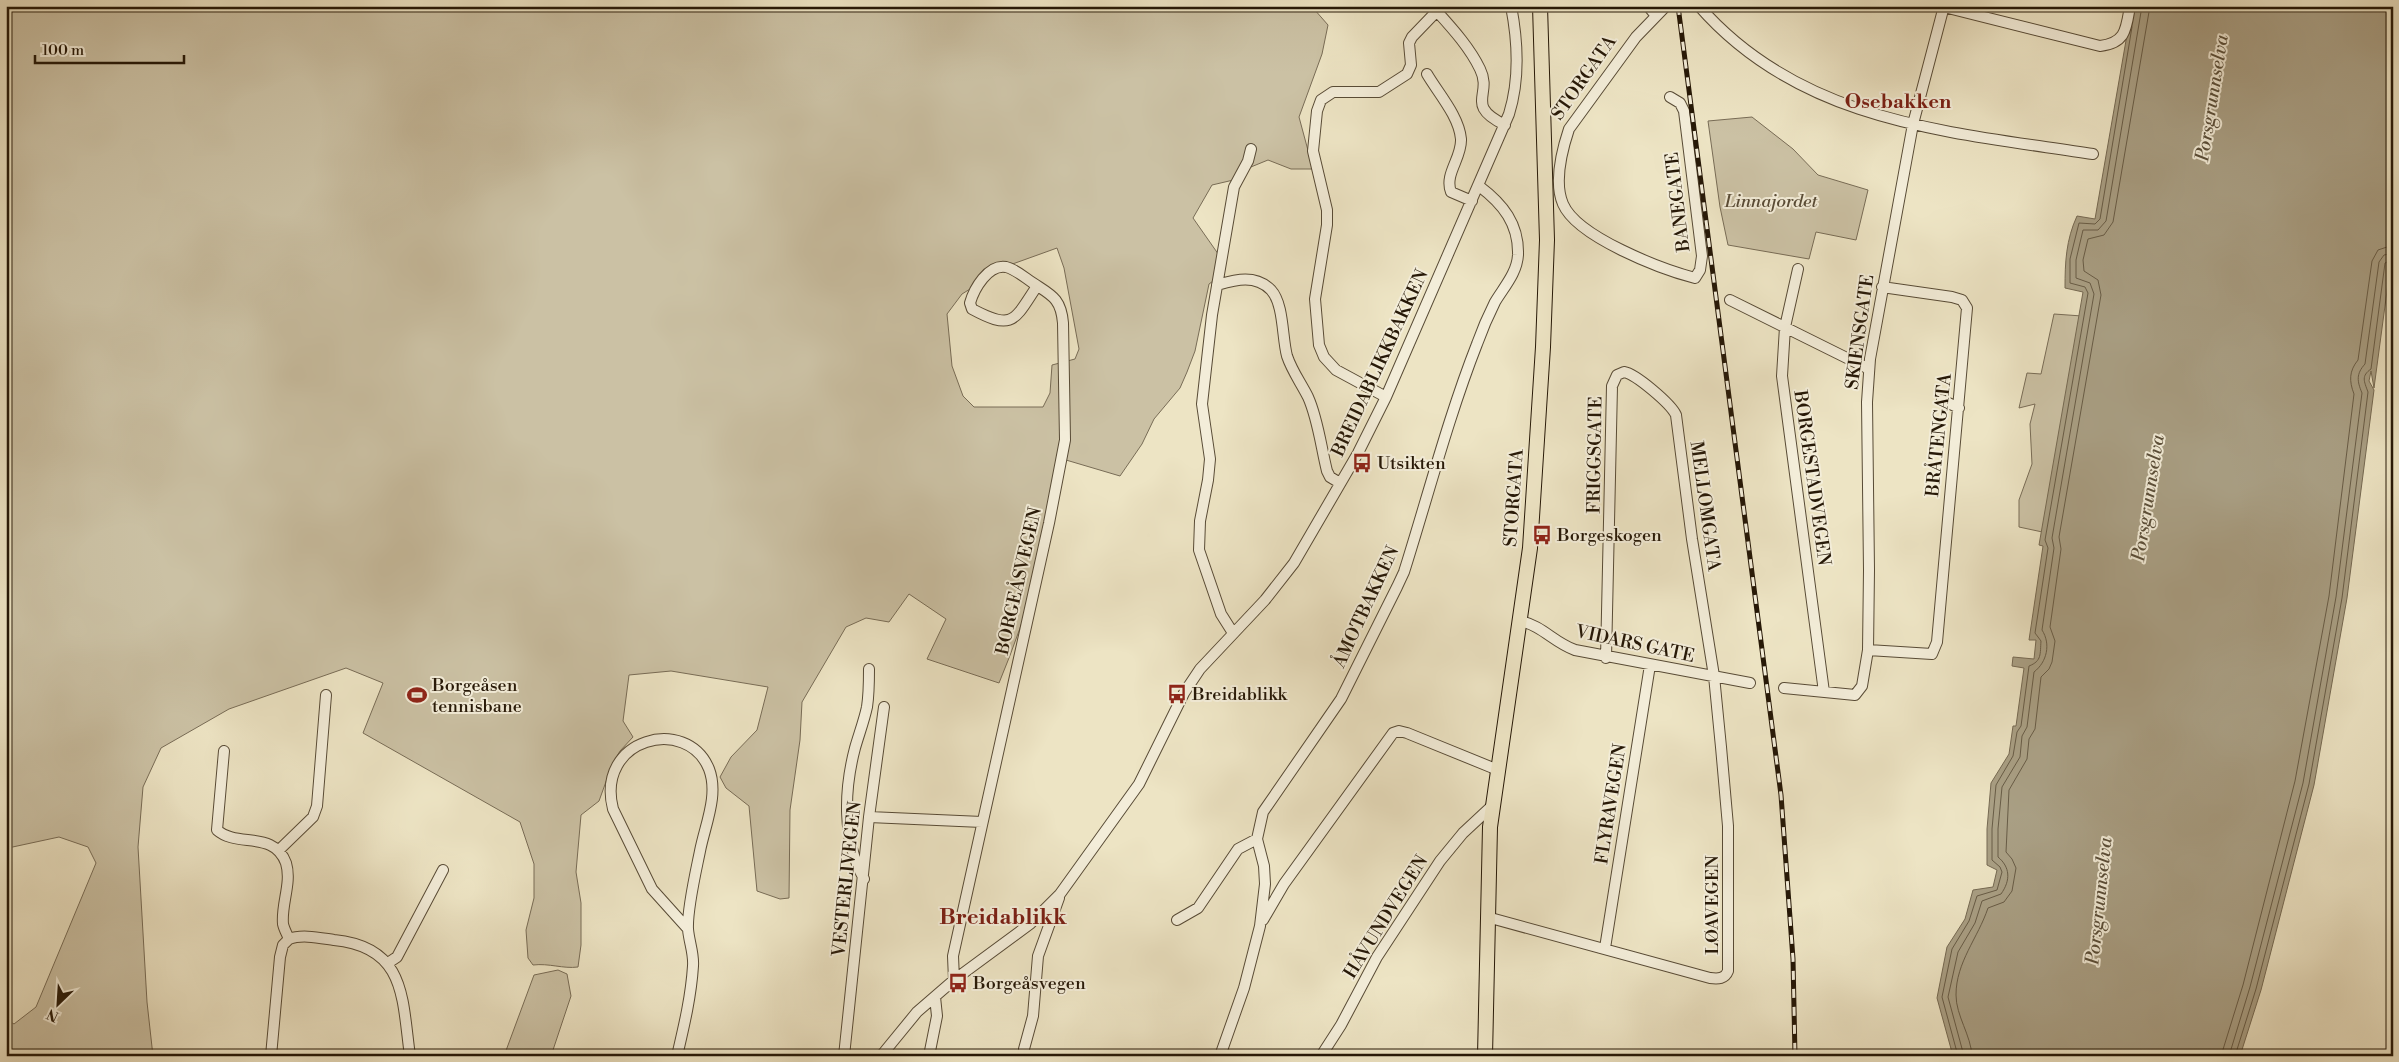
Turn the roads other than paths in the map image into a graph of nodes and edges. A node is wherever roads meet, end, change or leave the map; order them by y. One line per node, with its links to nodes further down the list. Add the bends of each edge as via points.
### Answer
1 (1511, 6): 15 (street, BREIDABLIKKBAKKEN, via 1517,75 1513,103)
2 (1540, 6): 11 (main road, STORGATA)
3 (1548, 6): 11 (main road, STORGATA)
4 (1648, 6): 10 (street)
5 (1666, 6): 10 (street, STORGATA)
6 (1699, 6): 14 (street, via 1727,36 1789,80 1846,106)
7 (1944, 6): 8 (street, via 2100,46 2114,44 2121,38); 14 (street, SKIENSGATE)
8 (2130, 6)
9 (1435, 9): 15 (street, via 1480,68 1484,82 1480,99 1484,110); 29 (street, via 1412,37 1411,65 1407,74 1379,92 1333,92 1320,100 1317,111 1313,151 1327,210 1316,299 1320,345 1324,357 1336,370)
10 (1656, 16): 21 (street, STORGATA, via 1622,54 1569,129 1563,145 1562,203 1578,223 1620,249)
11 (1543, 62): 33 (main road, STORGATA, via 1546,288 1530,548)
12 (1427, 74): 19 (street, via 1459,132 1460,148 1451,172 1450,187 1452,192)
13 (1670, 97): 21 (street, BANEGATE, via 1680,103 1684,117 1702,256)
14 (1913, 124): 17 (street); 24 (street, SKIENSGATE)
15 (1505, 125): 18 (street, BREIDABLIKKBAKKEN)
16 (1251, 149): 22 (street, via 1234,187)
17 (2094, 154)
18 (1479, 186): 19 (street, BREIDABLIKKBAKKEN); 50 (street, ÅMOTBAKKEN, via 1510,216 1517,242 1516,266 1485,322 1464,376 1397,587 1341,699 1267,804)
19 (1472, 201): 29 (street, BREIDABLIKKBAKKEN)
20 (1798, 269): 26 (street, BORGESTADVEGEN)
21 (1695, 278)
22 (1217, 285): 32 (street, via 1247,279 1271,290 1282,323 1287,356 1312,407 1326,471); 34 (street, via 1202,391 1210,459 1199,550 1221,614)
23 (1037, 286): 23 (street, BORGEÅSVEGEN, via 1016,271 999,267 983,279 970,303 972,308 994,320 1007,320 1021,312); 49 (street, BORGEÅSVEGEN, via 1054,297 1062,310 1064,440 1047,532)
24 (1882, 287): 27 (street, SKIENSGATE); 31 (street, BRÅTENGATA, via 1962,300 1967,308)
25 (1730, 300): 26 (street)
26 (1785, 327): 27 (street); 42 (street, BORGESTADVEGEN, via 1781,359 1783,399)
27 (1868, 369): 35 (street, SKIENSGATE)
28 (1617, 374): 36 (street, FRIGGSGATE, via 1612,386); 39 (street, MELLOMGATA, via 1629,373 1667,403 1676,415)
29 (1386, 398): 32 (street, BREIDABLIKKBAKKEN)
30 (1942, 400): 31 (street)
31 (1959, 408): 35 (street, BRÅTENGATA, via 1937,642 1932,654)
32 (1340, 484): 34 (street, BREIDABLIKKBAKKEN, via 1290,569)
33 (1520, 621): 36 (street, VIDARS GATE, via 1542,629 1559,644); 46 (main road, STORGATA)
34 (1233, 633): 54 (street, BREIDABLIKKBAKKEN, via 1200,669 1184,693 1139,784)
35 (1868, 650): 42 (street, SKIENSGATE, via 1860,690 1855,694)
36 (1606, 658): 37 (street, VIDARS GATE)
37 (1650, 665): 39 (street, VIDARS GATE); 60 (street, FLYRAVEGEN)
38 (870, 669): 53 (street, via 866,709 853,755 846,798 853,848)
39 (1714, 676): 40 (street, VIDARS GATE); 60 (street, LØAVEGEN, via 1728,826 1727,975 1720,979 1710,978)
40 (1750, 684)
41 (1784, 688): 42 (street)
42 (1824, 692)
43 (326, 695): 51 (street, via 317,806 313,816)
44 (884, 707): 48 (street, VESTERLIVEGEN)
45 (224, 752): 51 (street, via 217,830 223,836 258,840)
46 (1498, 770): 47 (main road, STORGATA); 57 (street, via 1407,733 1393,733 1284,884)
47 (1492, 806): 55 (main road, STORGATA); 72 (street, HÅVUNDVEGEN, via 1463,833 1440,861 1377,957)
48 (869, 817): 49 (street); 53 (street, VESTERLIVEGEN)
49 (982, 822): 62 (street, BORGEÅSVEGEN, via 952,956)
50 (1257, 839): 56 (street, via 1238,849 1198,908); 57 (street, ÅMOTBAKKEN, via 1265,884)
51 (279, 850): 59 (street, via 286,862 288,876 283,924)
52 (443, 870): 61 (street, via 397,957)
53 (864, 879): 68 (street, VESTERLIVEGEN)
54 (1060, 894): 62 (street, BREIDABLIKKBAKKEN, via 1030,924); 64 (street, via 1038,956 1033,1016)
55 (1487, 917): 60 (street, LØAVEGEN); 73 (main road, STORGATA)
56 (1177, 920)
57 (1260, 926): 71 (street, ÅMOTBAKKEN, via 1244,988)
58 (688, 929): 58 (street, via 712,780 702,756 691,748 665,739 648,740 626,754 617,765 610,796 613,809 652,889); 67 (street, via 693,966 686,1020)
59 (289, 939): 61 (street, via 301,936 350,942 376,952); 65 (street, via 283,945 280,957)
60 (1605, 948)
61 (388, 963): 66 (street, via 402,994)
62 (954, 980): 63 (street, BREIDABLIKKBAKKEN)
63 (935, 997): 69 (street, BREIDABLIKKBAKKEN, via 917,1012); 70 (street, via 937,1016)
64 (1024, 1049)
65 (271, 1056)
66 (410, 1056)
67 (677, 1056)
68 (844, 1056)
69 (881, 1056)
70 (929, 1056)
71 (1220, 1056)
72 (1322, 1056)
73 (1485, 1056)

